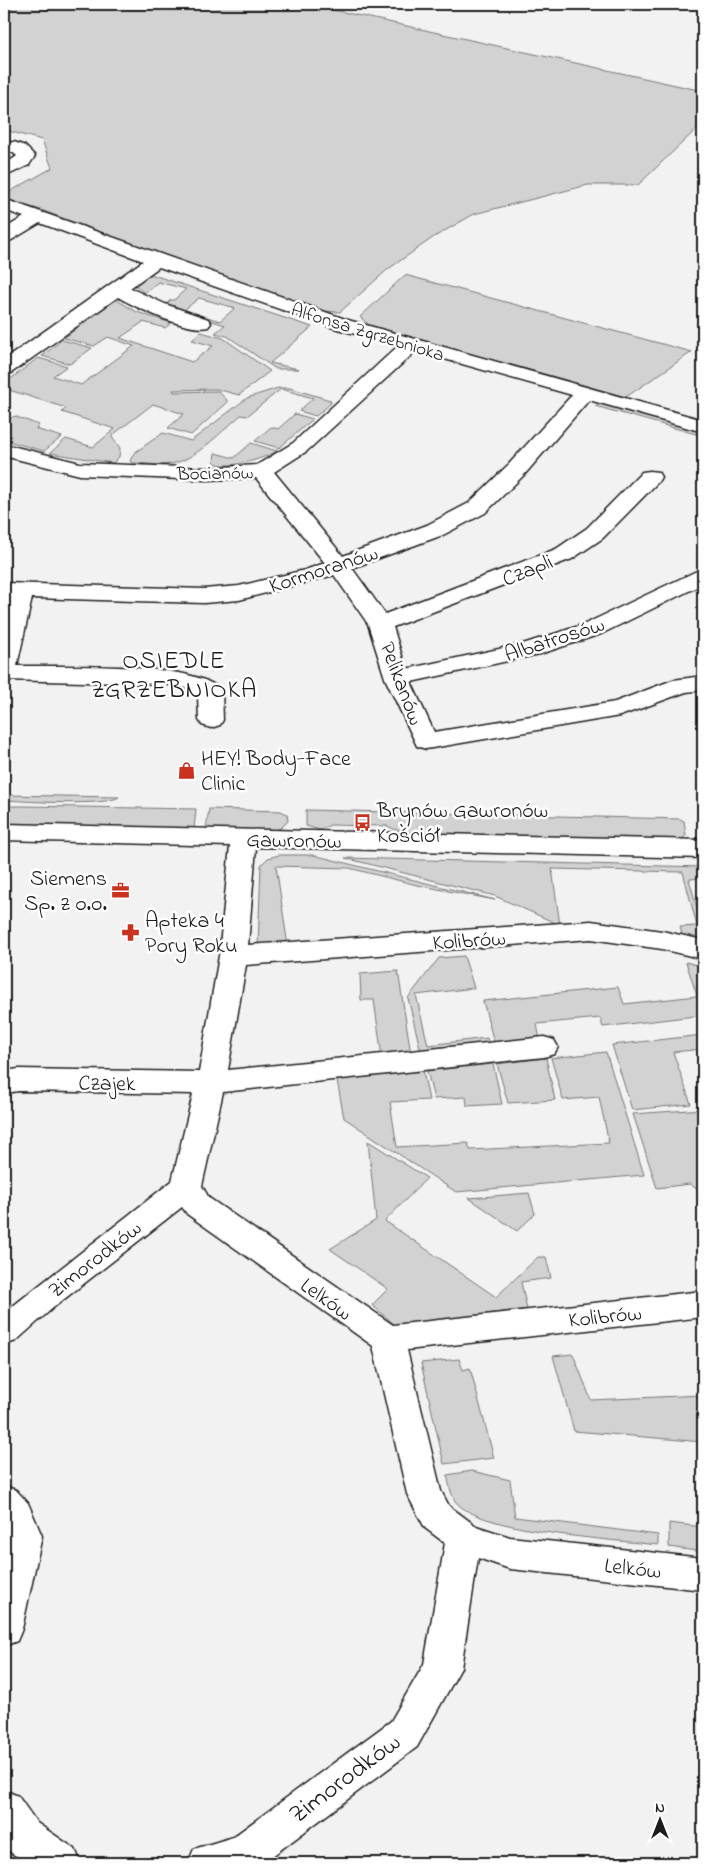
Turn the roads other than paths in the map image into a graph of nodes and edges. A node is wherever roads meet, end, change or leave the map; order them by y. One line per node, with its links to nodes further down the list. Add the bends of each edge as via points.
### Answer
1 (4, 148): 2 (street, via 16,147 26,156)
2 (4, 172)
3 (4, 204): 4 (street, Alfonsa Zgrzebnioka)
4 (39, 216): 5 (street); 6 (street, Alfonsa Zgrzebnioka)
5 (4, 237)
6 (158, 259): 7 (street); 9 (street, Alfonsa Zgrzebnioka, via 291,308)
7 (117, 288): 8 (street, via 160,311); 10 (street)
8 (201, 323)
9 (412, 344): 11 (street, Alfonsa Zgrzebnioka); 14 (street, Bocianów, via 300,447)
10 (4, 369)
11 (585, 393): 12 (street, Alfonsa Zgrzebnioka); 16 (street, Kormoranów, via 477,508 436,530)
12 (703, 426)
13 (4, 450): 14 (street, Bocianów, via 80,469 214,474)
14 (262, 471): 16 (street, Pelikanów)
15 (650, 478): 19 (street, Czapli, via 596,533 564,554)
16 (338, 565): 18 (street, Kormoranów, via 271,586 204,596); 19 (street, Pelikanów)
17 (703, 575): 21 (street, Albatrosów, via 594,629 532,649)
18 (13, 591): 20 (street)
19 (380, 624): 21 (street, Pelikanów)
20 (4, 671): 23 (street, via 164,677 185,681 210,692)
21 (397, 678): 22 (street, Pelikanów, via 426,741 620,709 682,684)
22 (703, 683)
23 (210, 720)
24 (4, 832): 25 (street, Gawronów)
25 (244, 838): 26 (street, Gawronów); 28 (street)
26 (703, 849)
27 (703, 949): 28 (street, Kolibrów, via 591,930)
28 (233, 956): 31 (street)
29 (544, 1047): 31 (street)
30 (4, 1082): 31 (street, Czajek)
31 (210, 1083): 32 (street)
32 (186, 1187): 34 (street, Zimorodków); 35 (street, Lelków, via 198,1206)
33 (703, 1304): 35 (street, Kolibrów)
34 (4, 1332)
35 (388, 1339): 37 (street, Lelków, via 424,1494 437,1517)
36 (4, 1501): 39 (street, via 16,1514 24,1536)
37 (464, 1537): 38 (street, Lelków, via 510,1553); 42 (street, Zimorodków, via 442,1668 404,1734 243,1854)
38 (703, 1574)
39 (4, 1629)
40 (4, 1809): 41 (street, via 23,1837)
41 (61, 1863)
42 (208, 1863)

